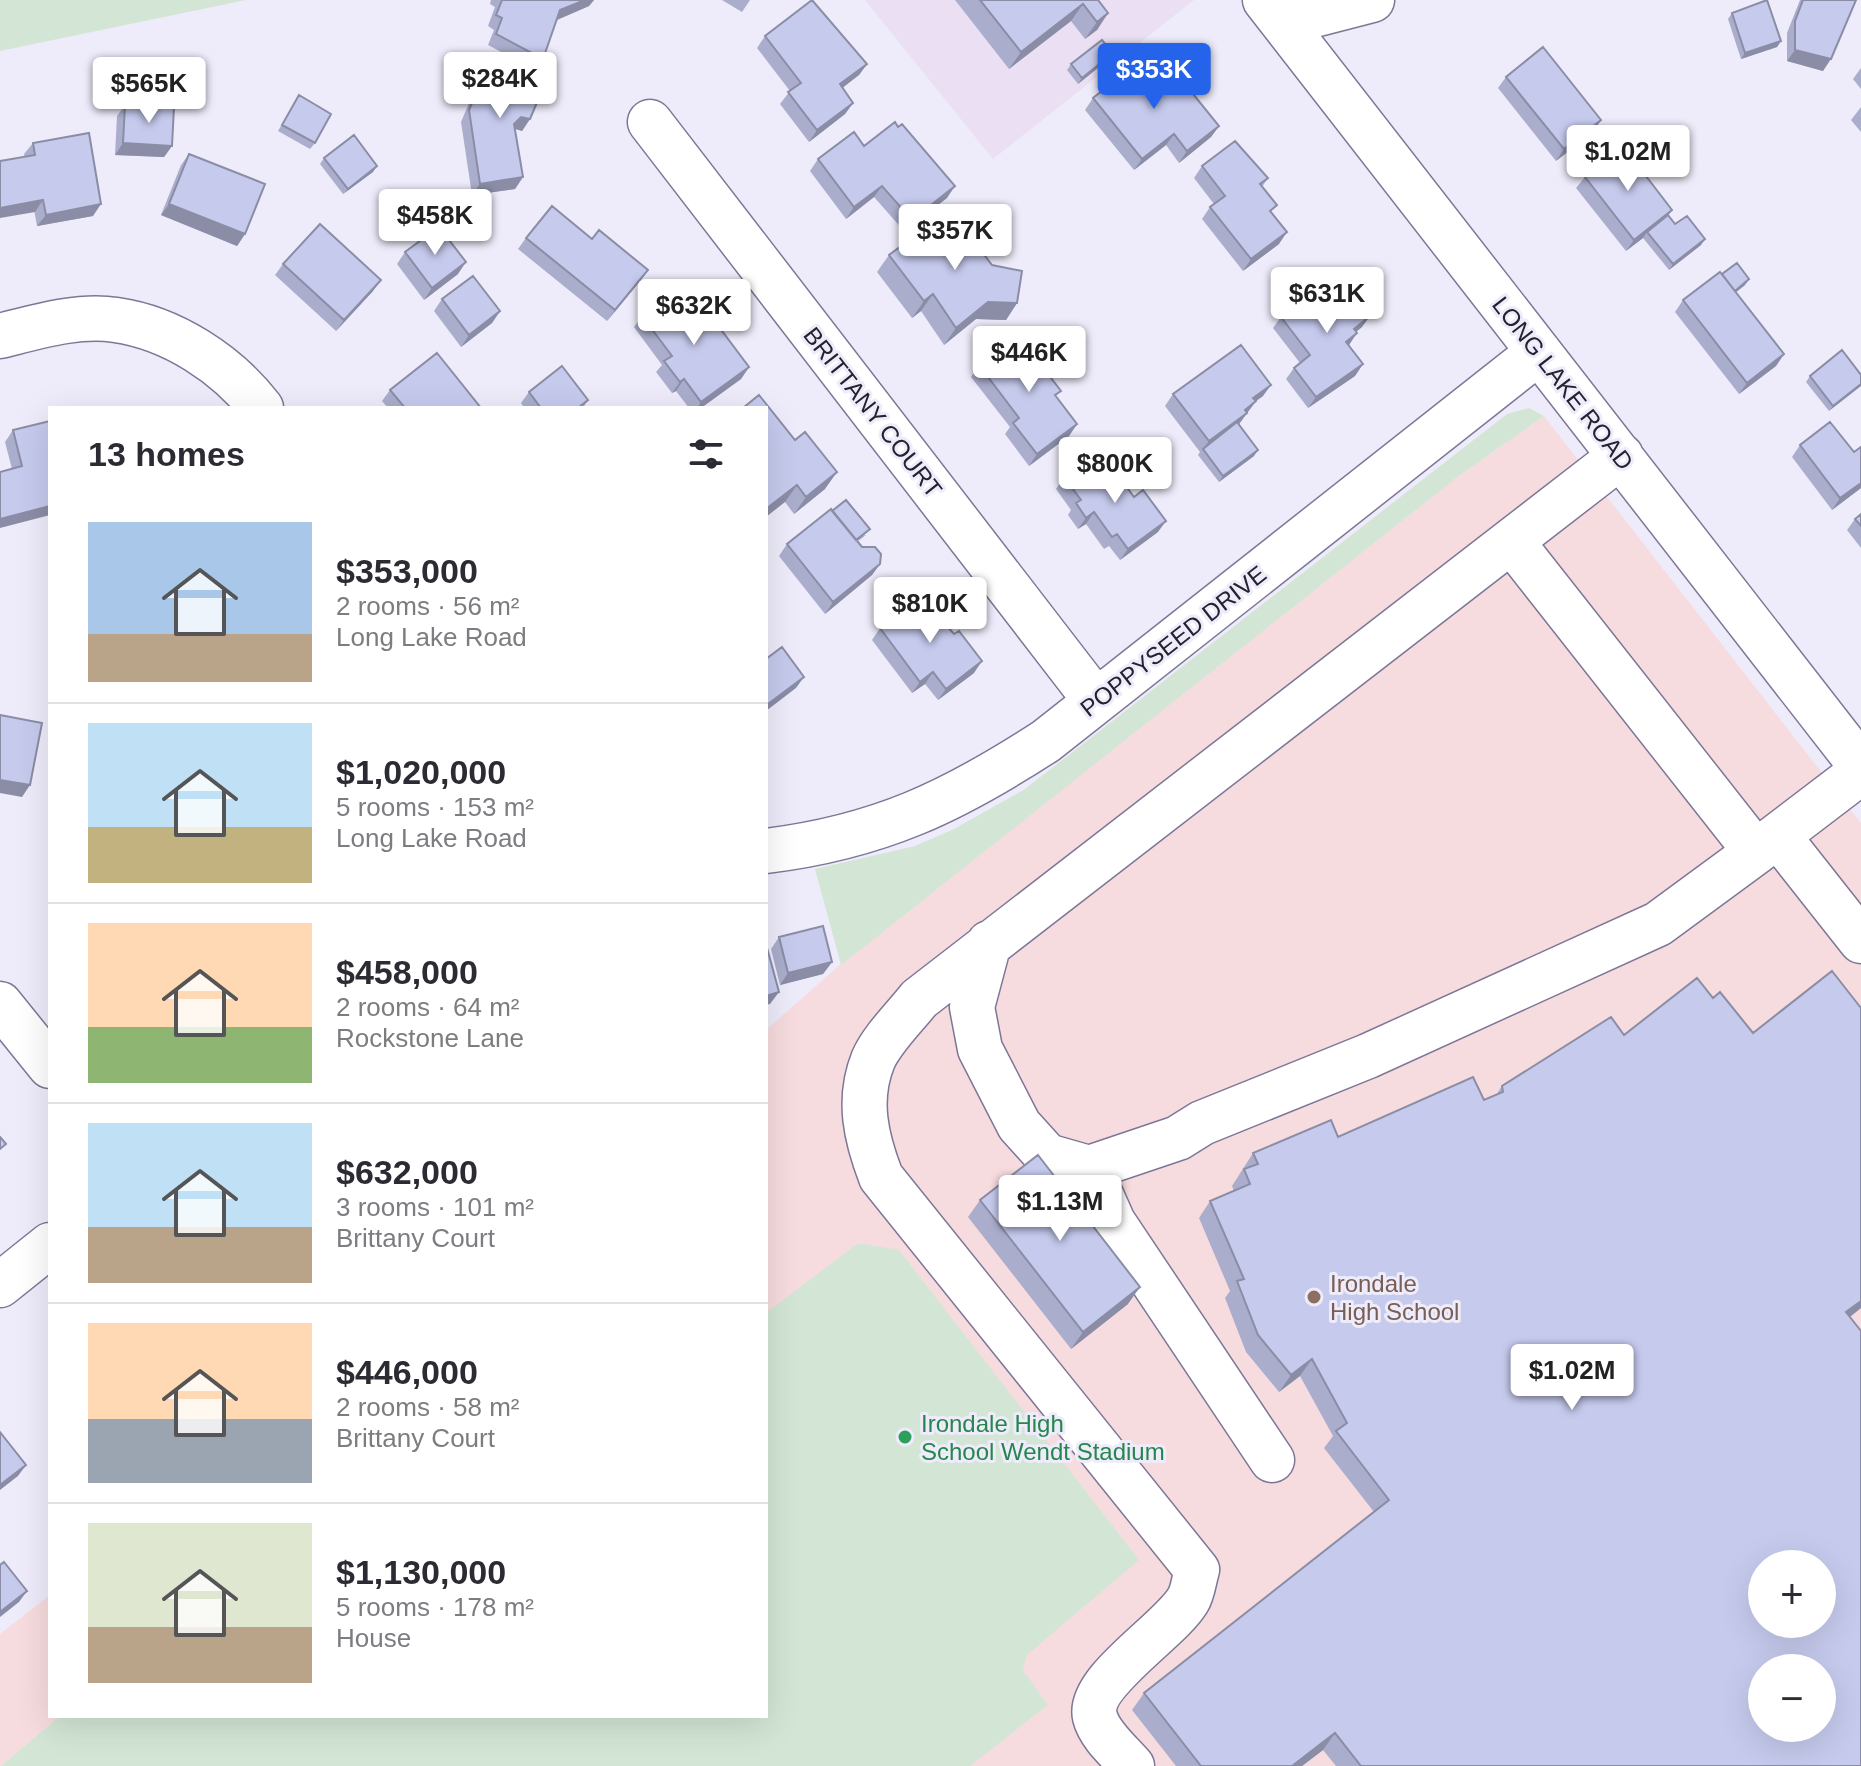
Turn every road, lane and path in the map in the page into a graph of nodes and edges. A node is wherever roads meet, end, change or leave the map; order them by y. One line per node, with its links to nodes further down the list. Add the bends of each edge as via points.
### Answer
1 (1372, 0): 2 (street)
2 (1274, 11): 5 (street, LONG LAKE ROAD)
3 (650, 122): 9 (street, BRITTANY COURT)
4 (0, 336): 6 (street, via 73,321 115,319 193,348 232,376)
5 (1539, 352): 7 (street, LONG LAKE ROAD); 9 (street, POPPYSEED DRIVE)
6 (259, 406)
7 (1621, 456): 8 (street); 10 (street, LONG LAKE ROAD)
8 (1512, 542): 11 (street); 14 (street)
9 (1096, 701): 12 (street, POPPYSEED DRIVE, via 975,787 917,814 804,846)
10 (1861, 769): 11 (street)
11 (1768, 844): 13 (street); 17 (street, via 1658,924 1178,1138)
12 (768, 851)
13 (1861, 941)
14 (989, 943): 17 (street, via 972,1007 980,1049 1019,1125 1047,1156); 21 (street, via 919,999 874,1059 863,1109 868,1144 881,1177 1197,1570 1190,1598 1101,1687 1095,1702 1099,1728)
15 (0, 1004): 16 (street)
16 (48, 1064)
17 (1089, 1168): 20 (street, via 1113,1222)
18 (48, 1247): 19 (street)
19 (0, 1285)
20 (1272, 1460)
21 (1132, 1766)

